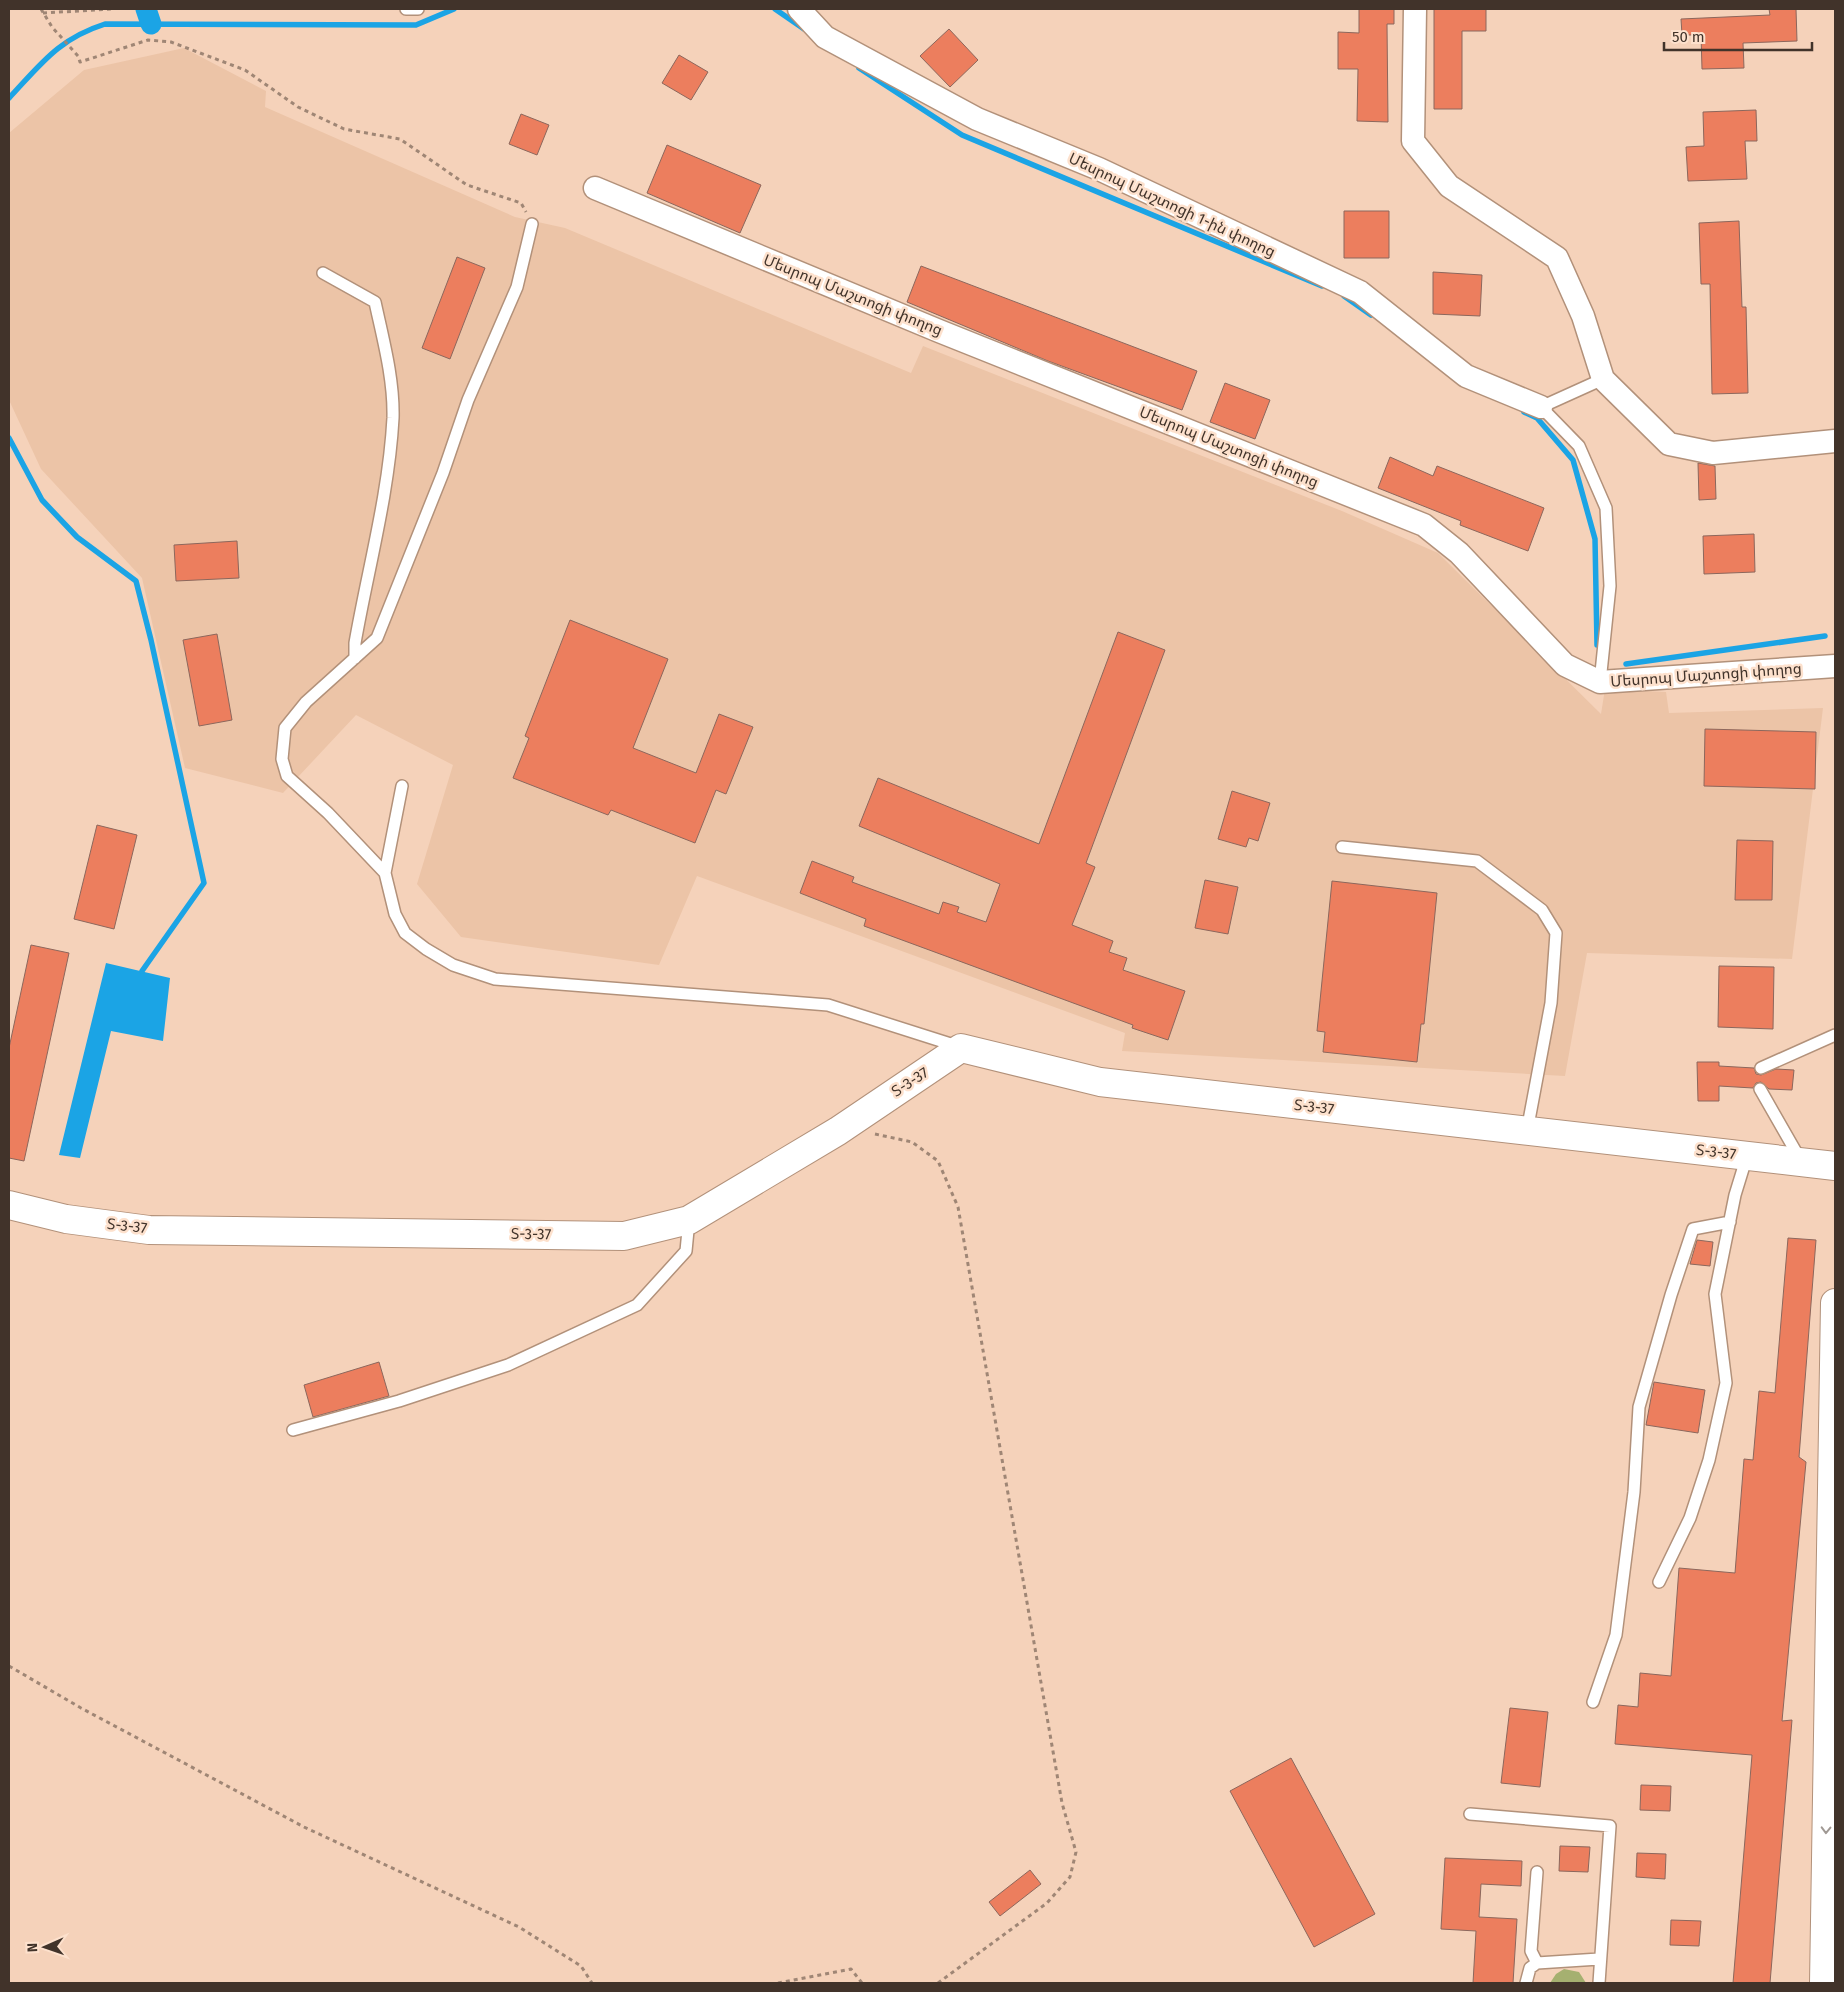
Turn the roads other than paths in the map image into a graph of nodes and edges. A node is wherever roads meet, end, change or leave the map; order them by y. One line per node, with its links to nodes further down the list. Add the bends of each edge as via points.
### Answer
1 (406, 9): 2 (lane)
2 (418, 9)
3 (799, 9): 9 (street, Մեսրոպ Մաշտոցի 1-ին փողոց, via 825,37 977,118 1099,169 1360,292 1466,376)
4 (1415, 9): 8 (street, via 1413,142 1449,186 1557,258 1583,316)
5 (595, 188): 13 (street, Մեսրոպ Մաշտոցի փողոց, via 1424,525 1459,552 1565,665)
6 (532, 224): 11 (lane, via 517,287 468,400 443,473 377,638)
7 (323, 273): 11 (lane, via 375,302 387,356 393,417)
8 (1603, 379): 9 (lane); 10 (street, via 1669,444 1714,453)
9 (1541, 407): 13 (lane, via 1579,446 1606,508 1610,586)
10 (1835, 441)
11 (355, 658): 16 (lane, via 306,702 285,728 282,759 287,776 328,813)
12 (1835, 666): 13 (street, Մեսրոպ Մաշտոցի փողոց)
13 (1600, 682)
14 (402, 786): 16 (lane)
15 (1342, 847): 21 (lane, via 1477,861 1542,910 1556,933 1551,1003)
16 (385, 874): 18 (lane, via 395,914 405,933 453,965 495,979 828,1005)
17 (1835, 1035): 19 (lane)
18 (961, 1048): 21 (main road, Տ-3-37 / Տ-3-37, via 1100,1082); 26 (main road, Տ-3-37 / Տ-3-37, via 838,1131)
19 (1761, 1068)
20 (1760, 1088): 23 (lane)
21 (1526, 1131): 22 (main road, Տ-3-37 / Տ-3-37)
22 (1746, 1156): 23 (main road, Տ-3-37 / Տ-3-37); 27 (lane)
23 (1802, 1162): 24 (main road, Տ-3-37 / Տ-3-37)
24 (1835, 1166)
25 (9, 1205): 26 (main road, Տ-3-37 / Տ-3-37, via 66,1219 149,1230 624,1236)
26 (689, 1220): 29 (lane, via 686,1251 637,1305 508,1365 399,1401)
27 (1730, 1222): 30 (lane, via 1715,1294 1726,1382 1709,1460 1690,1518); 32 (lane, via 1693,1229 1670,1295 1639,1407 1634,1492 1616,1635)
28 (1835, 1303): 31 (main road)
29 (293, 1430)
30 (1659, 1582)
31 (1832, 1694): 39 (main road, one-way to 39)
32 (1593, 1702)
33 (1470, 1814): 35 (lane, via 1610,1826)
34 (1537, 1872): 36 (lane, via 1531,1952)
35 (1599, 1959): 36 (lane); 38 (lane)
36 (1537, 1963): 37 (lane, via 1530,1968)
37 (1526, 1983)
38 (1599, 1983)
39 (1824, 1983)

